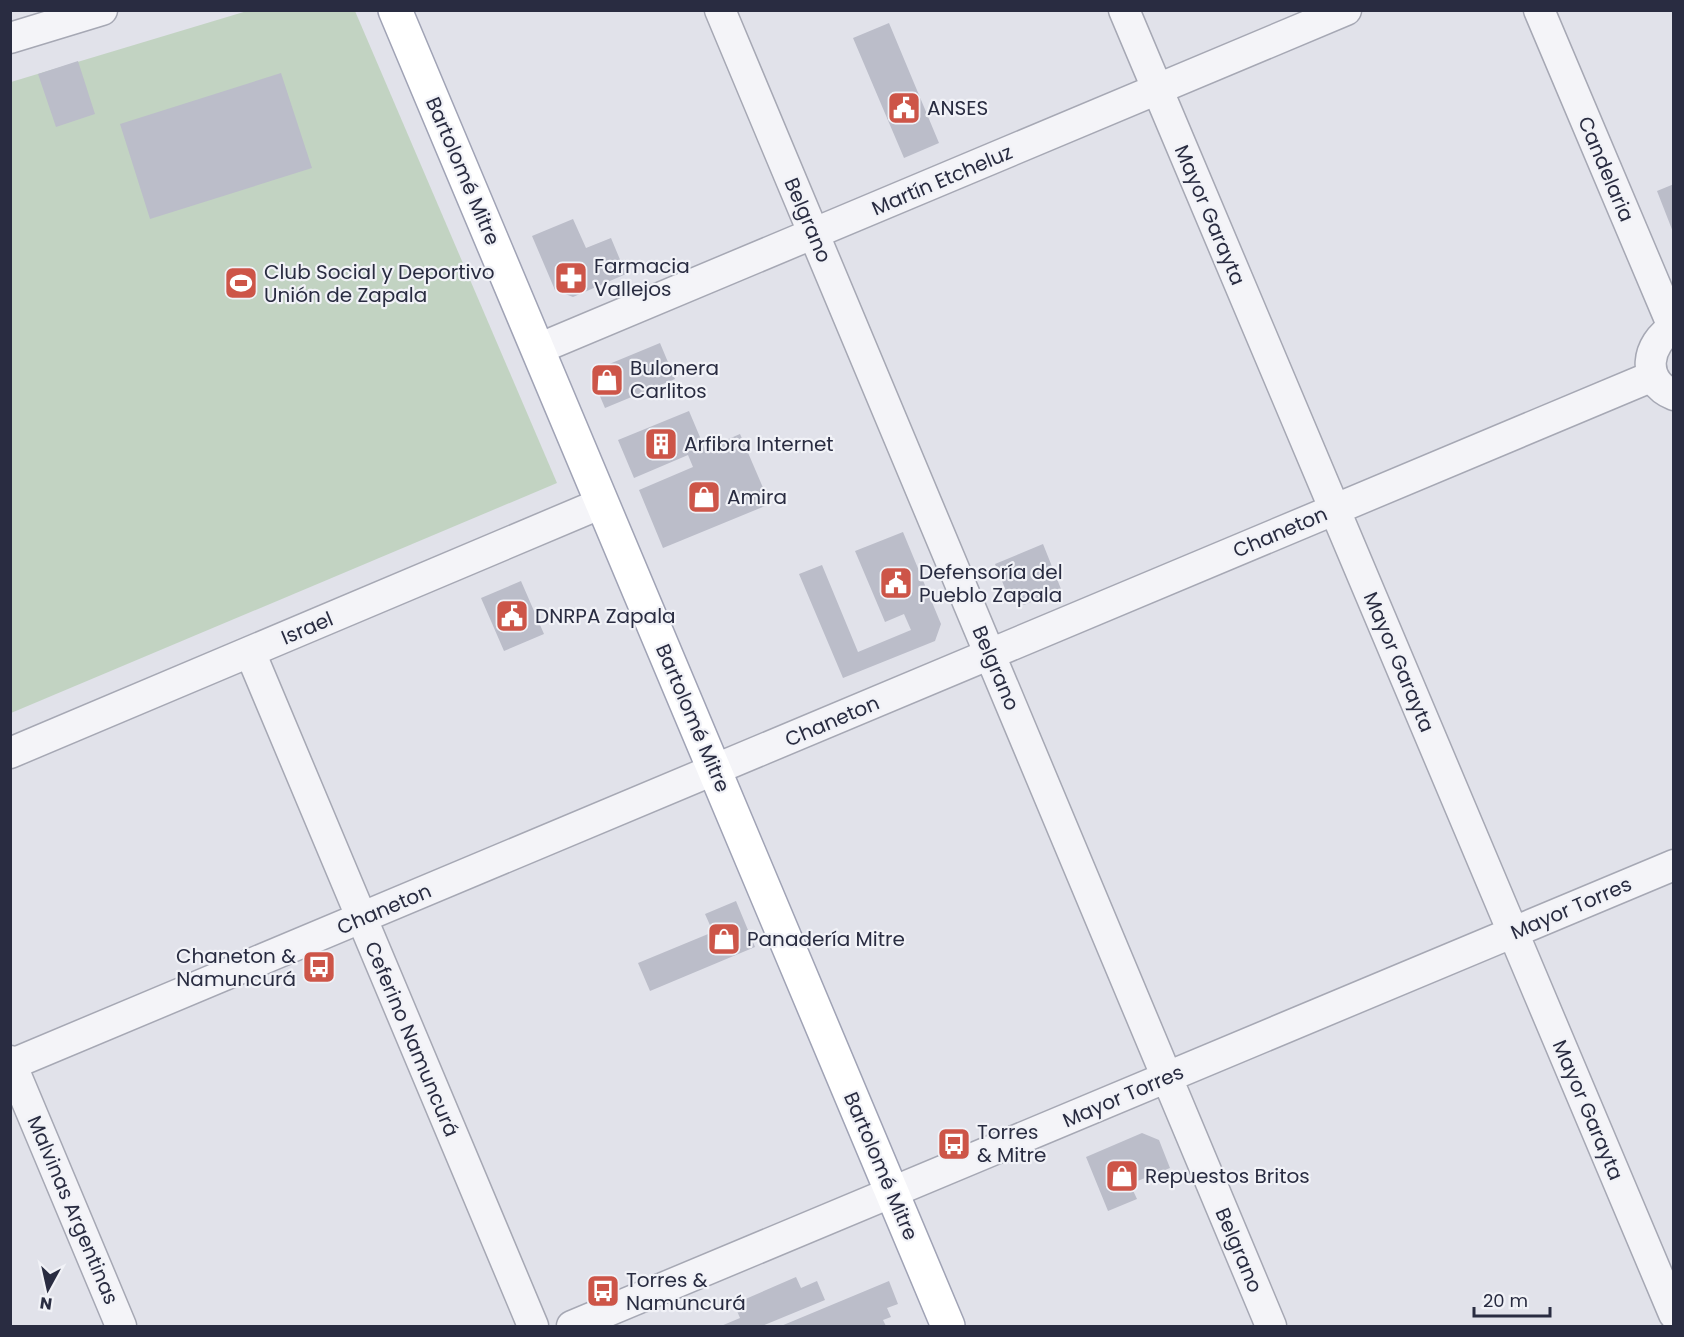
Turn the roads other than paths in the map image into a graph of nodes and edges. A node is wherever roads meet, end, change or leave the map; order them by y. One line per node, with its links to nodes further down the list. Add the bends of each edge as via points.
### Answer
1 (102, 10): 7 (street)
2 (395, 10): 11 (main road, Bartolomé Mitre)
3 (720, 10): 9 (street, Belgrano)
4 (1124, 10): 8 (street, Mayor Garayta)
5 (1346, 10): 8 (street, Martín Etcheluz)
6 (1539, 10): 10 (street, Candelaria)
7 (10, 38)
8 (1158, 90): 9 (street, Martín Etcheluz); 14 (street, Mayor Garayta)
9 (814, 234): 11 (street, Martín Etcheluz); 16 (street, Belgrano)
10 (1673, 327): 12 (street, via 1656,342 1652,353 1651,365)
11 (538, 350): 13 (main road, Bartolomé Mitre)
12 (1664, 385): 14 (street, Chaneton)
13 (602, 504): 15 (street, Israel); 18 (main road, Bartolomé Mitre)
14 (1334, 510): 16 (street, Chaneton); 21 (street, Mayor Garayta)
15 (250, 652): 17 (street, Israel); 20 (street, Ceferino Namuncurá)
16 (990, 654): 18 (street, Chaneton); 23 (street, Belgrano)
17 (10, 753)
18 (715, 770): 20 (street, Chaneton); 24 (main road, Bartolomé Mitre)
19 (1674, 865): 21 (street, Mayor Torres)
20 (362, 918): 22 (street, Chaneton); 27 (street, Ceferino Namuncurá)
21 (1513, 932): 23 (street, Mayor Torres); 25 (street, Mayor Garayta)
22 (11, 1064): 26 (street, Malvinas Argentinas)
23 (1167, 1077): 24 (street, Mayor Torres); 30 (street, Belgrano)
24 (892, 1193): 28 (street, Mayor Torres); 29 (main road, Bartolomé Mitre)
25 (1674, 1314)
26 (121, 1326)
27 (533, 1326)
28 (572, 1326)
29 (948, 1326)
30 (1271, 1326)

